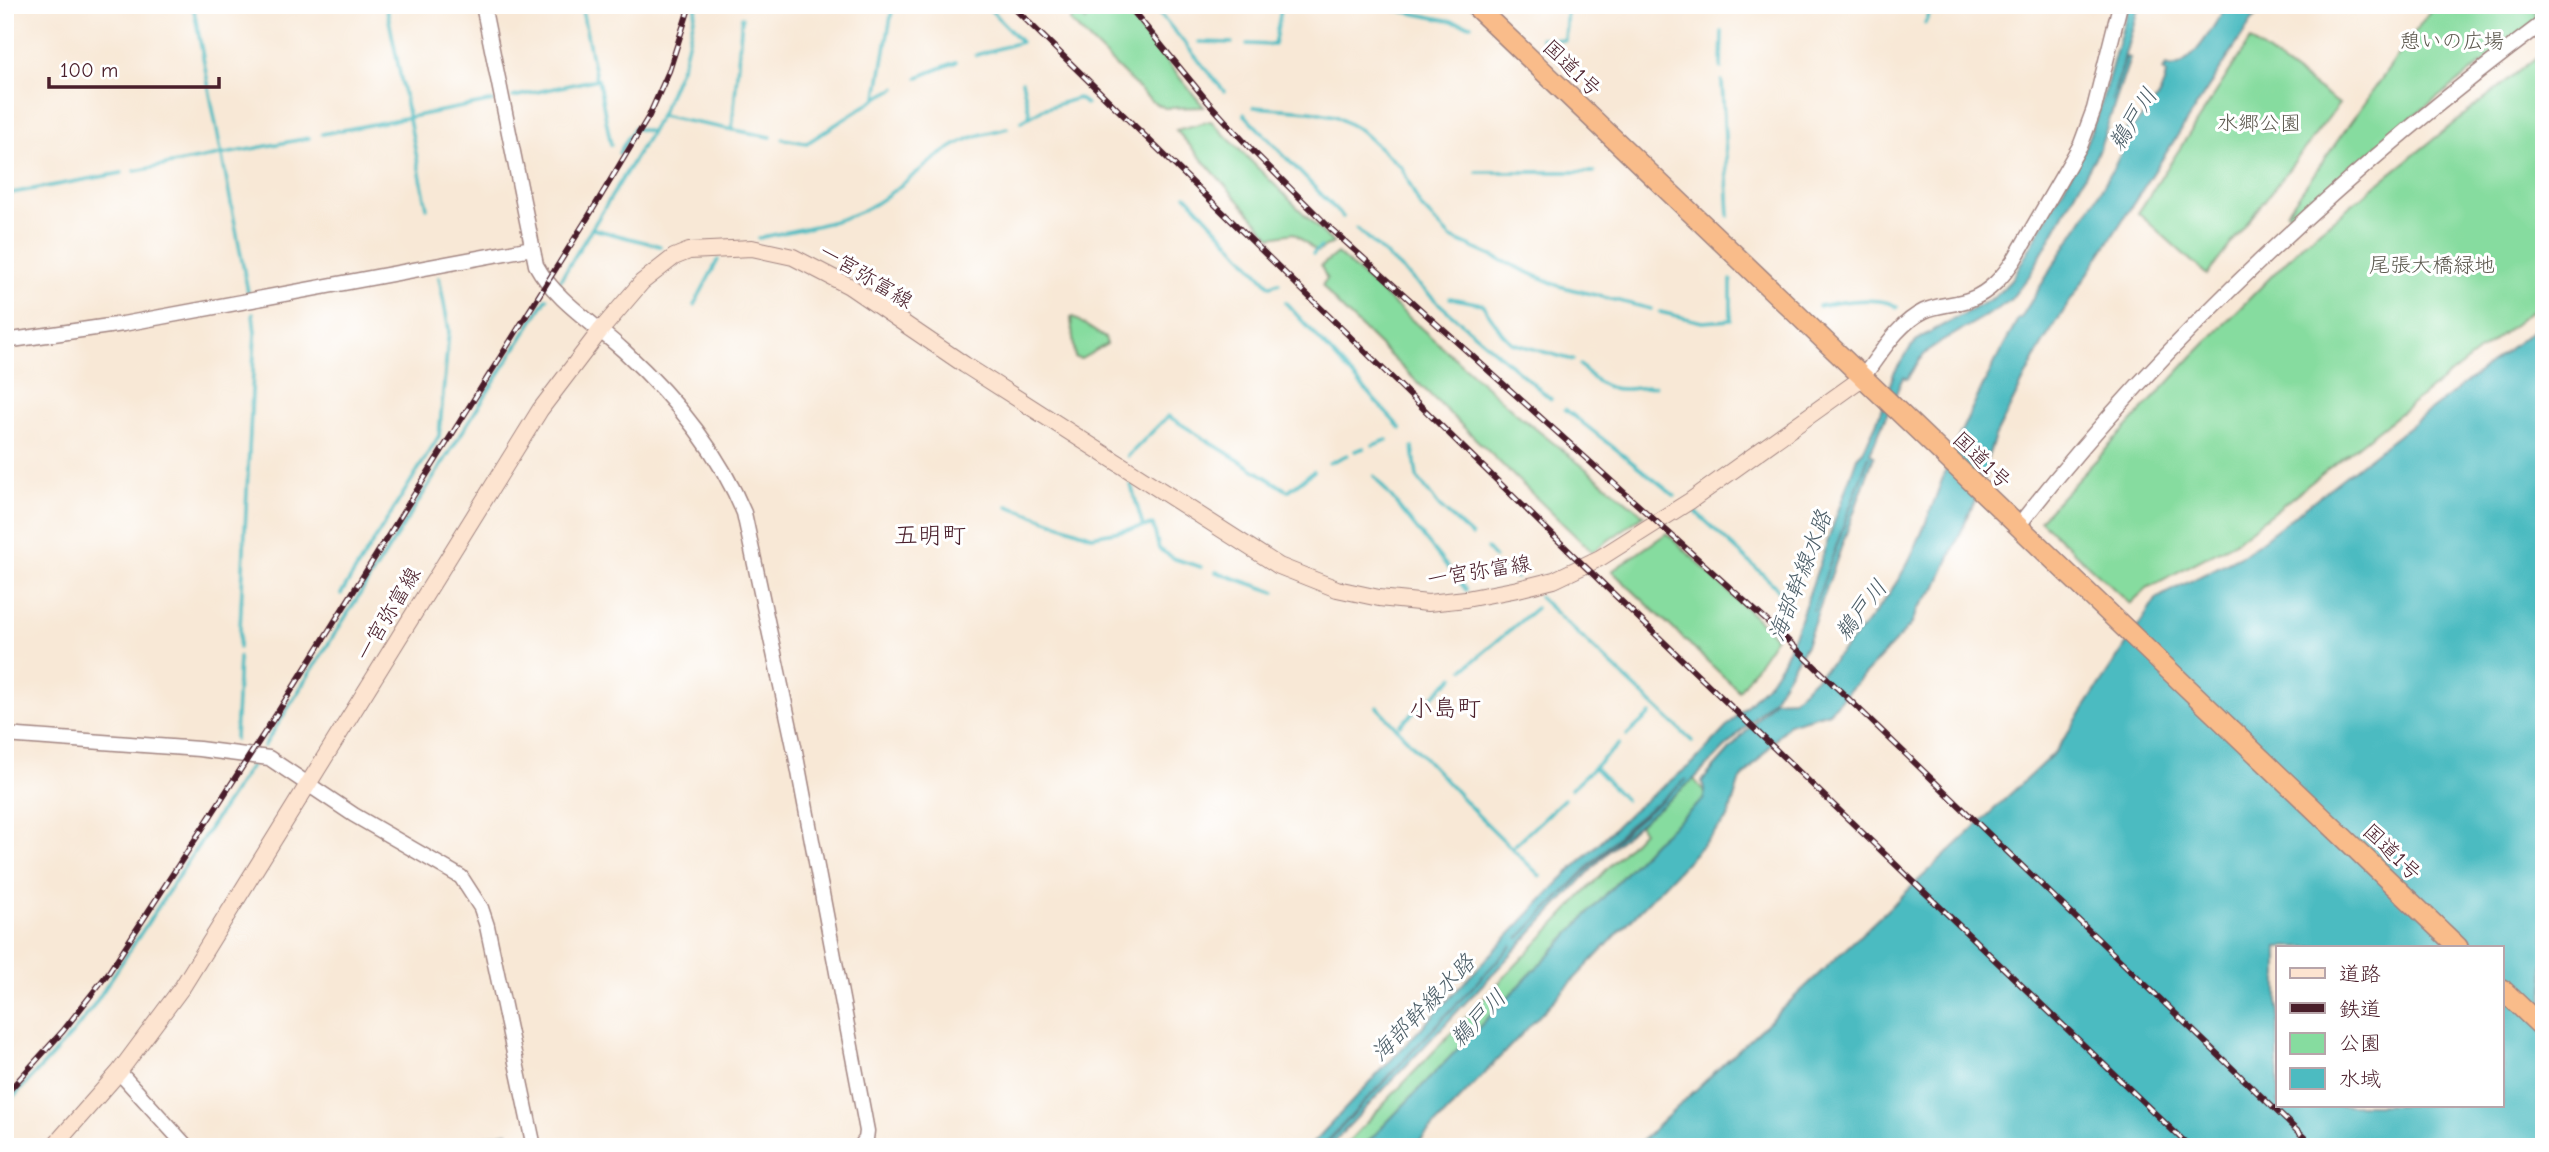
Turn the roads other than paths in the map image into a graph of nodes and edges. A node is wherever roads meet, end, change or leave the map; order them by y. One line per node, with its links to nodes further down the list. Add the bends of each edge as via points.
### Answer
1 (483, 5): 5 (street)
2 (1474, 5): 8 (highway, 国道1号)
3 (2120, 5): 8 (street, via 2081,144 2002,278 1971,299 1912,318)
4 (2544, 22): 9 (street, via 2397,137 2292,232 2157,365)
5 (532, 247): 6 (street, via 540,272); 7 (street, via 123,324)
6 (600, 331): 8 (main road, 一宮弥富線, via 642,282 689,251 752,248 793,257 849,286 1279,566 1337,589 1428,603 1554,580 1600,558 1690,501); 11 (main road, 一宮弥富線, via 540,410); 19 (street, via 672,398 733,485 744,513 865,1118 866,1139)
7 (5, 341)
8 (1862, 378): 9 (highway, 国道1号)
9 (2019, 525): 12 (highway, 国道1号)
10 (5, 735): 11 (street, via 269,758)
11 (309, 783): 15 (main road, 一宮弥富線, via 183,986); 18 (street, via 354,815 461,877 481,908)
12 (2457, 946)
13 (2504, 991): 14 (highway)
14 (2544, 1029)
15 (119, 1072): 16 (main road, 一宮弥富線); 17 (street)
16 (53, 1147)
17 (187, 1147)
18 (534, 1147)
19 (860, 1147)

